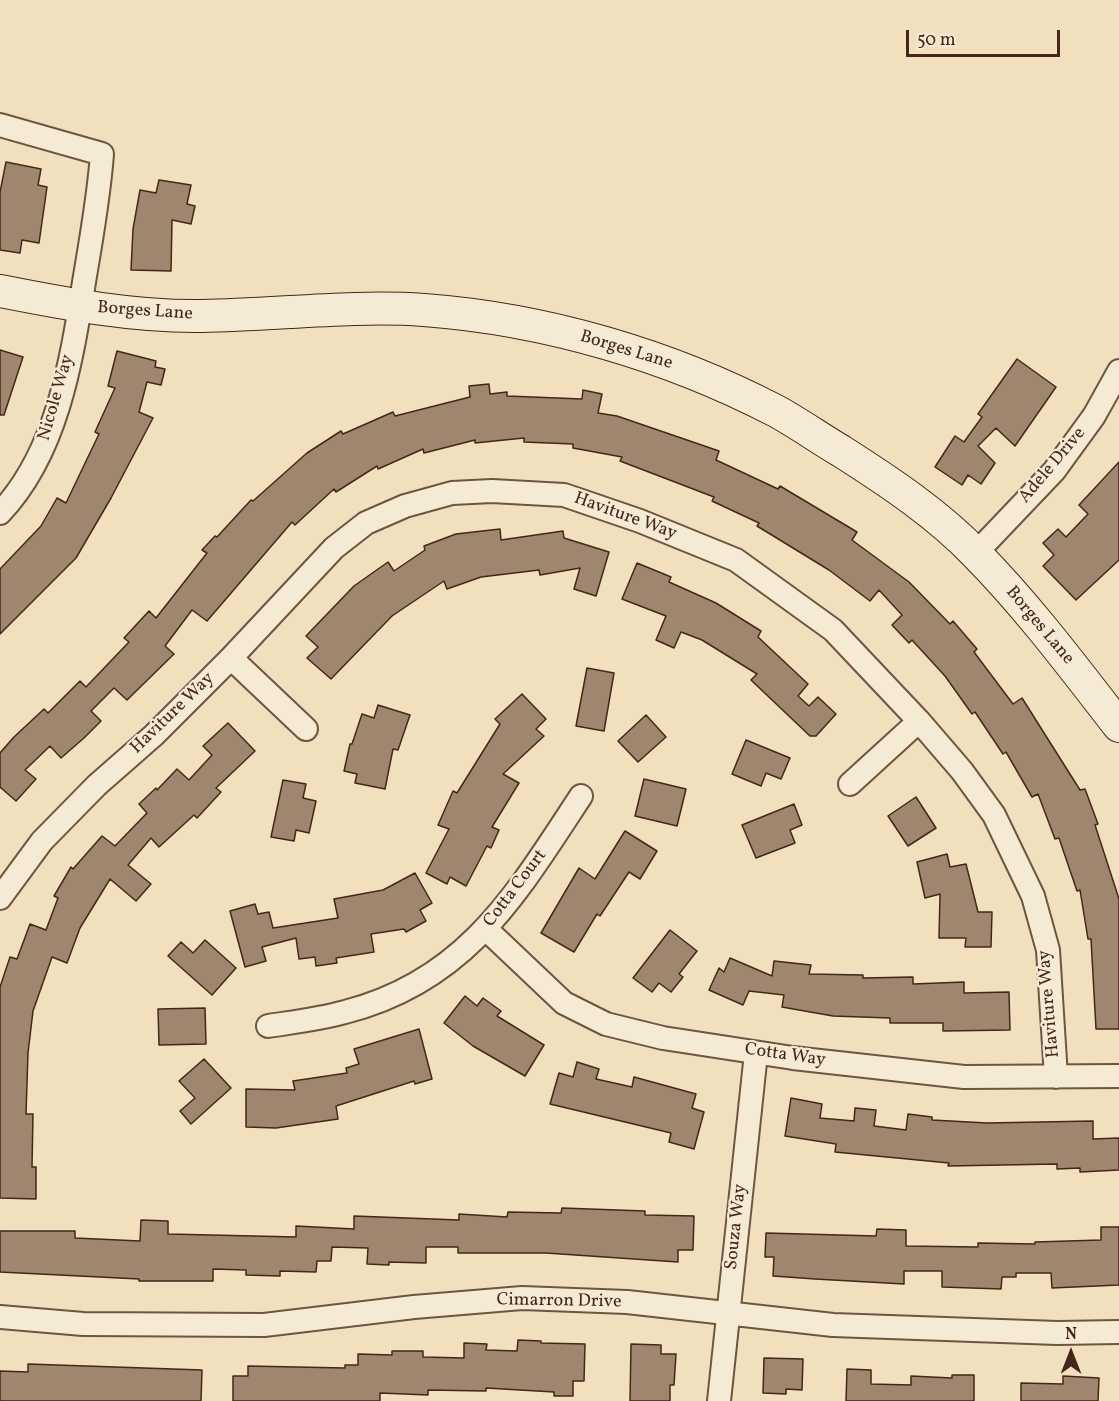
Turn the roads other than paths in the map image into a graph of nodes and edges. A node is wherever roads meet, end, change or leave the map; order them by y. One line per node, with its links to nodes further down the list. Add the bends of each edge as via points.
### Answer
1 (0, 124): 3 (street, Nicole Way, via 102,154)
2 (0, 291): 3 (street, Borges Lane)
3 (80, 307): 5 (street, Nicole Way, via 69,365 50,429 18,490); 6 (street, Borges Lane, via 199,316 325,309 423,310 501,320 594,339 680,368 777,411 881,476)
4 (1119, 371): 6 (street, Adele Drive, via 1094,416 1053,471)
5 (0, 513)
6 (976, 553): 9 (street, Borges Lane, via 1037,621)
7 (231, 658): 8 (street, Haviture Way, via 333,548 366,524 405,506 452,493 564,495 736,560 833,630); 10 (street); 13 (street, Haviture Way, via 50,833)
8 (920, 721): 11 (street); 18 (street, Haviture Way, via 994,815 1033,896 1048,950)
9 (1119, 726)
10 (306, 729)
11 (850, 784)
12 (581, 796): 14 (street, Cotta Court, via 514,898)
13 (0, 898)
14 (486, 930): 15 (street, Cotta Court, via 422,981 392,995 346,1012); 16 (street, Cotta Way, via 564,1003 606,1024)
15 (268, 1026)
16 (756, 1053): 18 (street, Cotta Way, via 964,1077); 19 (street, Souza Way)
17 (1119, 1076): 18 (street, Cotta Way)
18 (1056, 1077)
19 (728, 1312): 20 (street, Cimarron Drive, via 627,1302 522,1298 264,1326 83,1324); 21 (street, Cimarron Drive, via 833,1325); 22 (street, Souza Way)
20 (0, 1317)
21 (1119, 1332)
22 (719, 1401)

